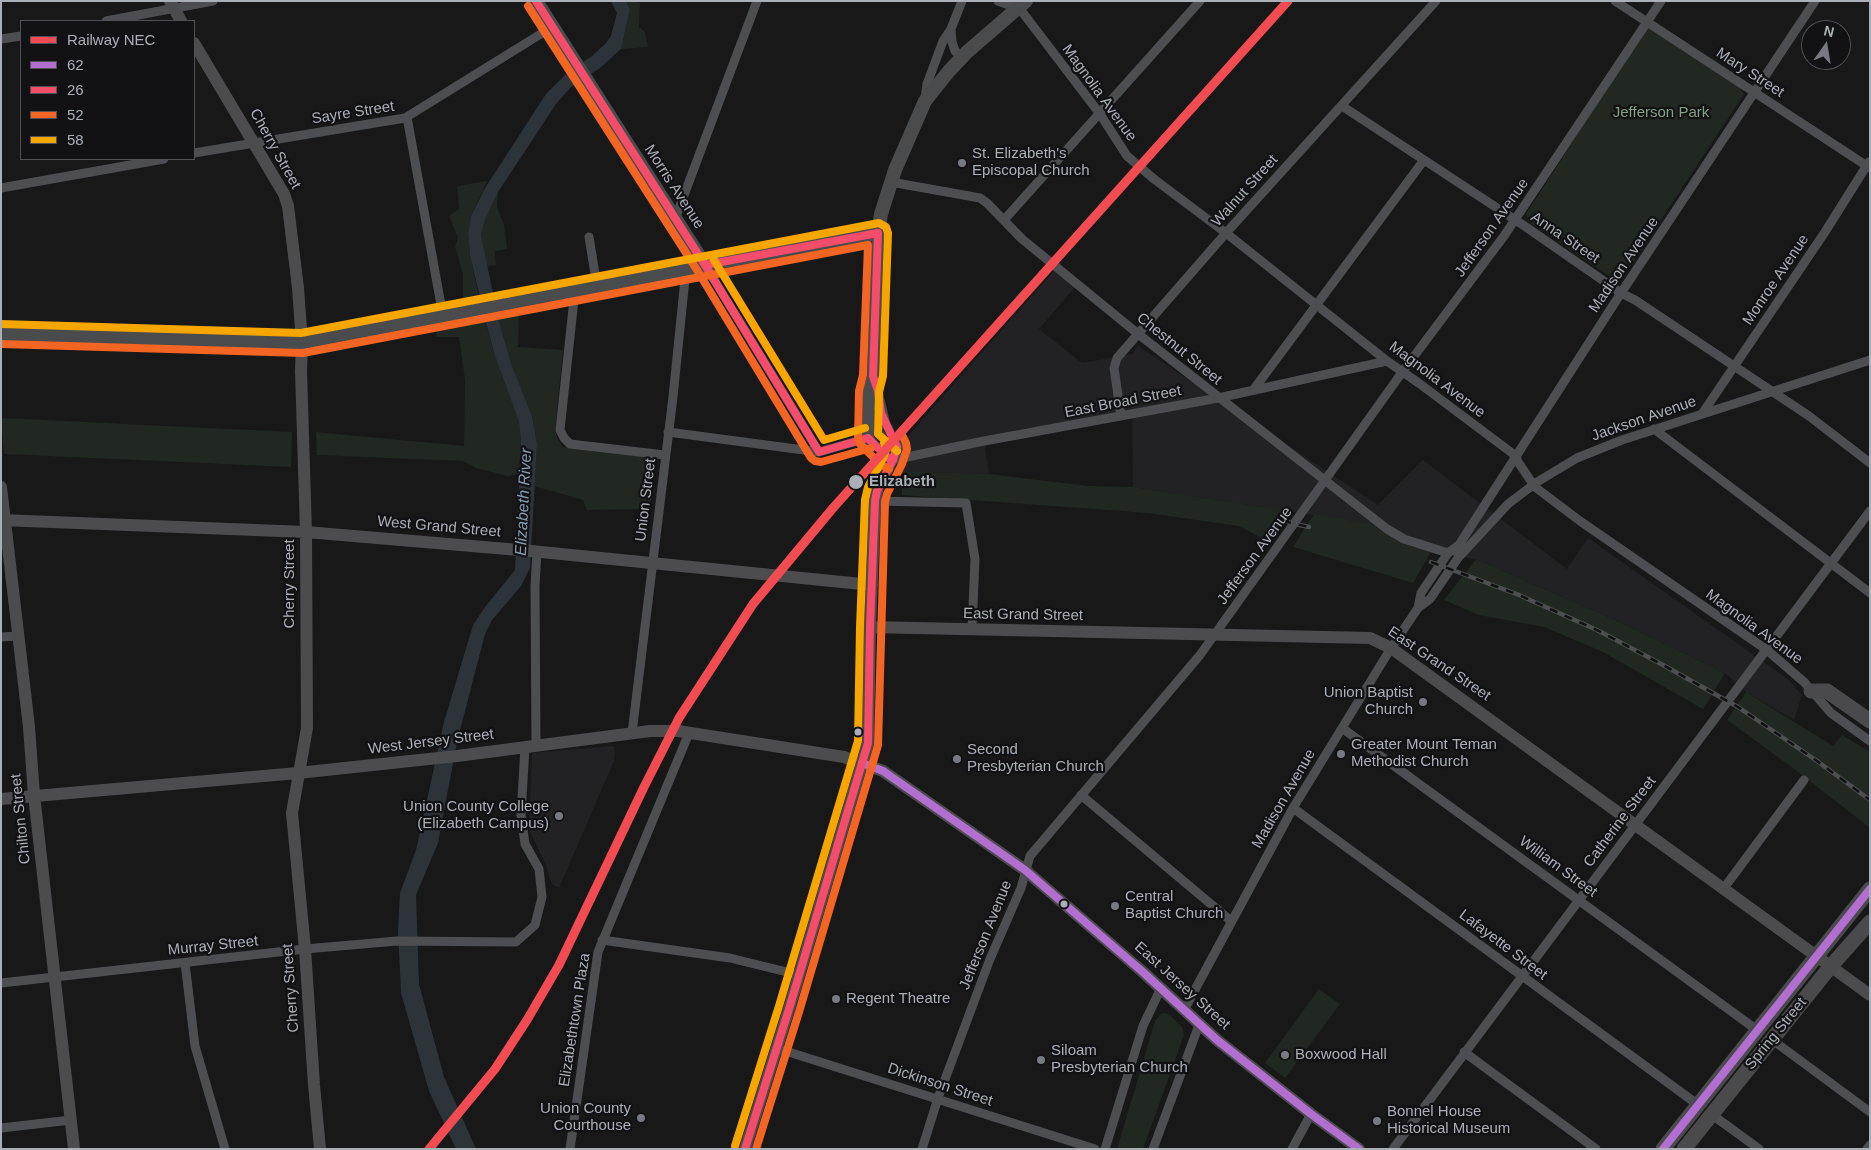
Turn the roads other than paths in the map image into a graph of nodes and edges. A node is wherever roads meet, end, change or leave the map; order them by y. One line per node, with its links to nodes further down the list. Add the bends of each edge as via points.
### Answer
1 (213, 1): 11 (street)
2 (536, 1): 16 (main road, Morris Avenue)
3 (757, 1): 34 (street)
4 (962, 1): 17 (street)
5 (998, 1): 12 (street)
6 (1200, 1): 25 (street)
7 (1436, 1): 24 (street, Walnut Street)
8 (1615, 1): 15 (street, Mary Street)
9 (1661, 1): 15 (street, Jefferson Avenue)
10 (1815, 1): 22 (street, Madison Avenue)
11 (171, 4): 13 (street); 14 (street)
12 (1022, 5): 21 (main road); 25 (street, Magnolia Avenue, via 1020,9)
13 (110, 20)
14 (180, 20)
15 (1647, 22): 22 (street, Mary Street); 36 (street, Jefferson Avenue)
16 (552, 27): 26 (street, Sayre Street); 34 (main road, Morris Avenue)
17 (952, 29): 21 (street, via 955,51); 23 (street, via 943,41 927,84)
18 (20, 36): 19 (street)
19 (1, 39)
20 (195, 45): 27 (street, Cherry Street)
21 (962, 57): 23 (main road)
22 (1755, 92): 31 (street, Mary Street); 44 (street, Madison Avenue)
23 (925, 101): 32 (main road)
24 (1342, 106): 30 (street, Anna Street); 38 (street, Walnut Street)
25 (1100, 114): 35 (street); 38 (street, Magnolia Avenue, via 1127,156)
26 (407, 117): 27 (street, Sayre Street); 46 (street)
27 (255, 142): 28 (street, Sayre Street); 49 (street, Cherry Street, via 288,206)
28 (195, 153)
29 (158, 160): 33 (street)
30 (1424, 160): 36 (street, Anna Street); 45 (street)
31 (1869, 165): 52 (street, Monroe Avenue)
32 (891, 182): 35 (street, Chestnut Street, via 980,198); 37 (main road)
33 (1, 188)
34 (675, 220): 40 (main road, Morris Avenue)
35 (1004, 220): 47 (street, Chestnut Street, via 1022,239)
36 (1516, 220): 44 (street, Anna Street); 53 (street, Jefferson Avenue)
37 (878, 233): 40 (main road); 54 (street)
38 (1226, 233): 45 (street, Magnolia Avenue); 47 (street, Walnut Street)
39 (589, 237): 42 (street)
40 (705, 266): 41 (main road); 65 (street, Morris Avenue)
41 (686, 269): 42 (main road); 62 (street, Union Street)
42 (597, 286): 43 (main road)
43 (576, 290): 46 (main road); 66 (street, via 560,430 564,438 570,444)
44 (1621, 293): 52 (street, Anna Street); 67 (street, Madison Avenue)
45 (1317, 304): 50 (street, Magnolia Avenue); 55 (street)
46 (443, 316): 49 (main road)
47 (1137, 333): 57 (street, Chestnut Street); 59 (street, Walnut Street, via 1114,363)
48 (1, 334): 49 (main road)
49 (302, 343): 76 (street, Cherry Street)
50 (1387, 360): 53 (street, Magnolia Avenue); 55 (street, East Broad Street)
51 (1870, 360): 56 (street, Jackson Avenue)
52 (1734, 366): 56 (street, Anna Street); 58 (street, Monroe Avenue)
53 (1403, 371): 67 (street, Magnolia Avenue); 70 (street, Jefferson Avenue)
54 (873, 376): 60 (street); 63 (street, via 869,391)
55 (1254, 389): 57 (street, East Broad Street)
56 (1772, 391): 58 (street, Jackson Avenue); 69 (street, Anna Street)
57 (1218, 398): 59 (street, East Broad Street); 70 (street, Chestnut Street)
58 (1702, 414): 61 (street, Jackson Avenue)
59 (1121, 416): 68 (street, East Broad Street, via 980,442)
60 (884, 422)
61 (1654, 429): 71 (street, Jackson Avenue, via 1577,458); 82 (street)
62 (668, 432): 65 (street); 66 (street, Union Street)
63 (868, 439): 65 (street)
64 (897, 447): 68 (street)
65 (819, 452)
66 (665, 455): 81 (street, Union Street)
67 (1516, 456): 71 (street, Magnolia Avenue); 77 (street, Madison Avenue)
68 (889, 463)
69 (1870, 463)
70 (1325, 481): 79 (street, Chestnut Street, via 1387,529); 88 (street, Jefferson Avenue)
71 (1533, 484): 80 (street, Jackson Avenue, via 1508,504); 92 (street, Magnolia Avenue, via 1580,521)
72 (1, 487): 75 (street, Chilton Street)
73 (876, 496): 83 (street); 87 (street, via 966,503 975,559)
74 (1870, 511): 82 (street, Catherine Street)
75 (4, 520): 76 (street, West Grand Street); 89 (street, Chilton Street)
76 (306, 532): 78 (street, West Grand Street); 101 (street, Cherry Street, via 307,728)
77 (1459, 545): 79 (street, Madison Avenue); 80 (street, Madison Avenue)
78 (534, 552): 81 (street, West Grand Street); 99 (street)
79 (1448, 552): 85 (street, Madison Avenue, via 1420,593)
80 (1458, 558): 85 (street, Madison Avenue, via 1430,600)
81 (653, 563): 83 (street, West Grand Street); 96 (street, Union Street)
82 (1829, 563): 84 (street); 92 (street, Catherine Street)
83 (872, 585): 86 (street)
84 (1870, 594)
85 (1418, 608): 91 (street, Madison Avenue)
86 (870, 627): 87 (street, East Grand Street); 100 (street, via 868,743)
87 (972, 630): 88 (street, East Grand Street)
88 (1214, 635): 91 (street, East Grand Street, via 1360,637); 104 (street, Jefferson Avenue)
89 (18, 636): 90 (street); 103 (street, Chilton Street)
90 (1, 637)
91 (1391, 648): 95 (street, Madison Avenue); 107 (street, East Grand Street)
92 (1767, 650): 93 (street, Magnolia Avenue); 107 (street, Catherine Street)
93 (1811, 691): 94 (highway, via 1827,691); 98 (street, Magnolia Avenue, via 1836,717)
94 (1870, 721)
95 (1342, 728): 106 (street, Madison Avenue); 111 (street, William Street)
96 (632, 733): 97 (street, West Jersey Street); 99 (street, West Jersey Street)
97 (689, 733): 100 (street, West Jersey Street, via 844,757); 114 (street, Elizabethtown Plaza)
98 (1870, 741)
99 (531, 746): 101 (street, West Jersey Street); 115 (street, Murray Street, via 520,815 525,844 539,869 542,897 535,925 518,941 397,941)
100 (862, 763): 108 (street, East Jersey Street, via 883,771); 119 (street)
101 (298, 773): 103 (street, West Jersey Street); 115 (street, Cherry Street, via 292,813)
102 (1804, 780): 109 (street)
103 (34, 795): 105 (street, West Jersey Street); 121 (street, Chilton Street)
104 (1081, 795): 108 (street, Jefferson Avenue, via 1030,856); 112 (street)
105 (1, 798)
106 (1292, 808): 112 (street, Madison Avenue); 120 (street, Lafayette Street)
107 (1634, 825): 109 (street, East Grand Street); 111 (street, Catherine Street)
108 (1025, 870): 123 (street, East Jersey Street); 131 (street, Jefferson Avenue, via 1021,888 990,959)
109 (1724, 888): 116 (street, East Grand Street)
110 (1870, 889): 116 (highway, Spring Street)
111 (1579, 900): 120 (street, Catherine Street); 127 (street, William Street)
112 (1231, 921): 125 (street, Madison Avenue)
113 (1870, 922): 118 (highway, Spring Street)
114 (602, 940): 119 (street, via 730,958); 142 (street, Elizabethtown Plaza)
115 (305, 949): 117 (street, Murray Street); 141 (street, Cherry Street)
116 (1816, 955): 118 (street, East Grand Street); 127 (highway, Spring Street)
117 (185, 962): 121 (street, Murray Street); 140 (street, via 195,1046)
118 (1831, 966): 124 (street, East Grand Street); 128 (highway, Spring Street)
119 (799, 975): 129 (street)
120 (1521, 976): 130 (street, Catherine Street); 132 (street, Lafayette Street)
121 (56, 977): 122 (street, Murray Street); 136 (street, Chilton Street)
122 (1, 983)
123 (1161, 988): 125 (street, East Jersey Street); 146 (street, via 1143,1026)
124 (1870, 995)
125 (1184, 1010): 126 (street, East Jersey Street)
126 (1199, 1025): 134 (street, East Jersey Street); 147 (street)
127 (1757, 1030): 132 (highway, Spring Street)
128 (1771, 1040): 133 (street); 135 (highway, Spring Street)
129 (776, 1048): 131 (street, Dickinson Street); 143 (street)
130 (1464, 1052): 150 (street, Catherine Street); 151 (street)
131 (938, 1098): 144 (street, Jefferson Avenue); 145 (street, Dickinson Street)
132 (1697, 1104): 152 (highway, Spring Street)
133 (1870, 1112)
134 (1311, 1114): 148 (street); 149 (street, East Jersey Street)
135 (1711, 1114): 153 (highway, Spring Street); 154 (street)
136 (71, 1120): 137 (street); 139 (street, Chilton Street)
137 (1, 1128)
138 (1870, 1144): 155 (street)
139 (74, 1149)
140 (226, 1149)
141 (320, 1149)
142 (570, 1149)
143 (745, 1149)
144 (922, 1149)
145 (1095, 1149)
146 (1105, 1149)
147 (1153, 1149)
148 (1292, 1149)
149 (1359, 1149)
150 (1393, 1149)
151 (1596, 1149)
152 (1663, 1149)
153 (1684, 1149)
154 (1758, 1149)
155 (1867, 1149)

